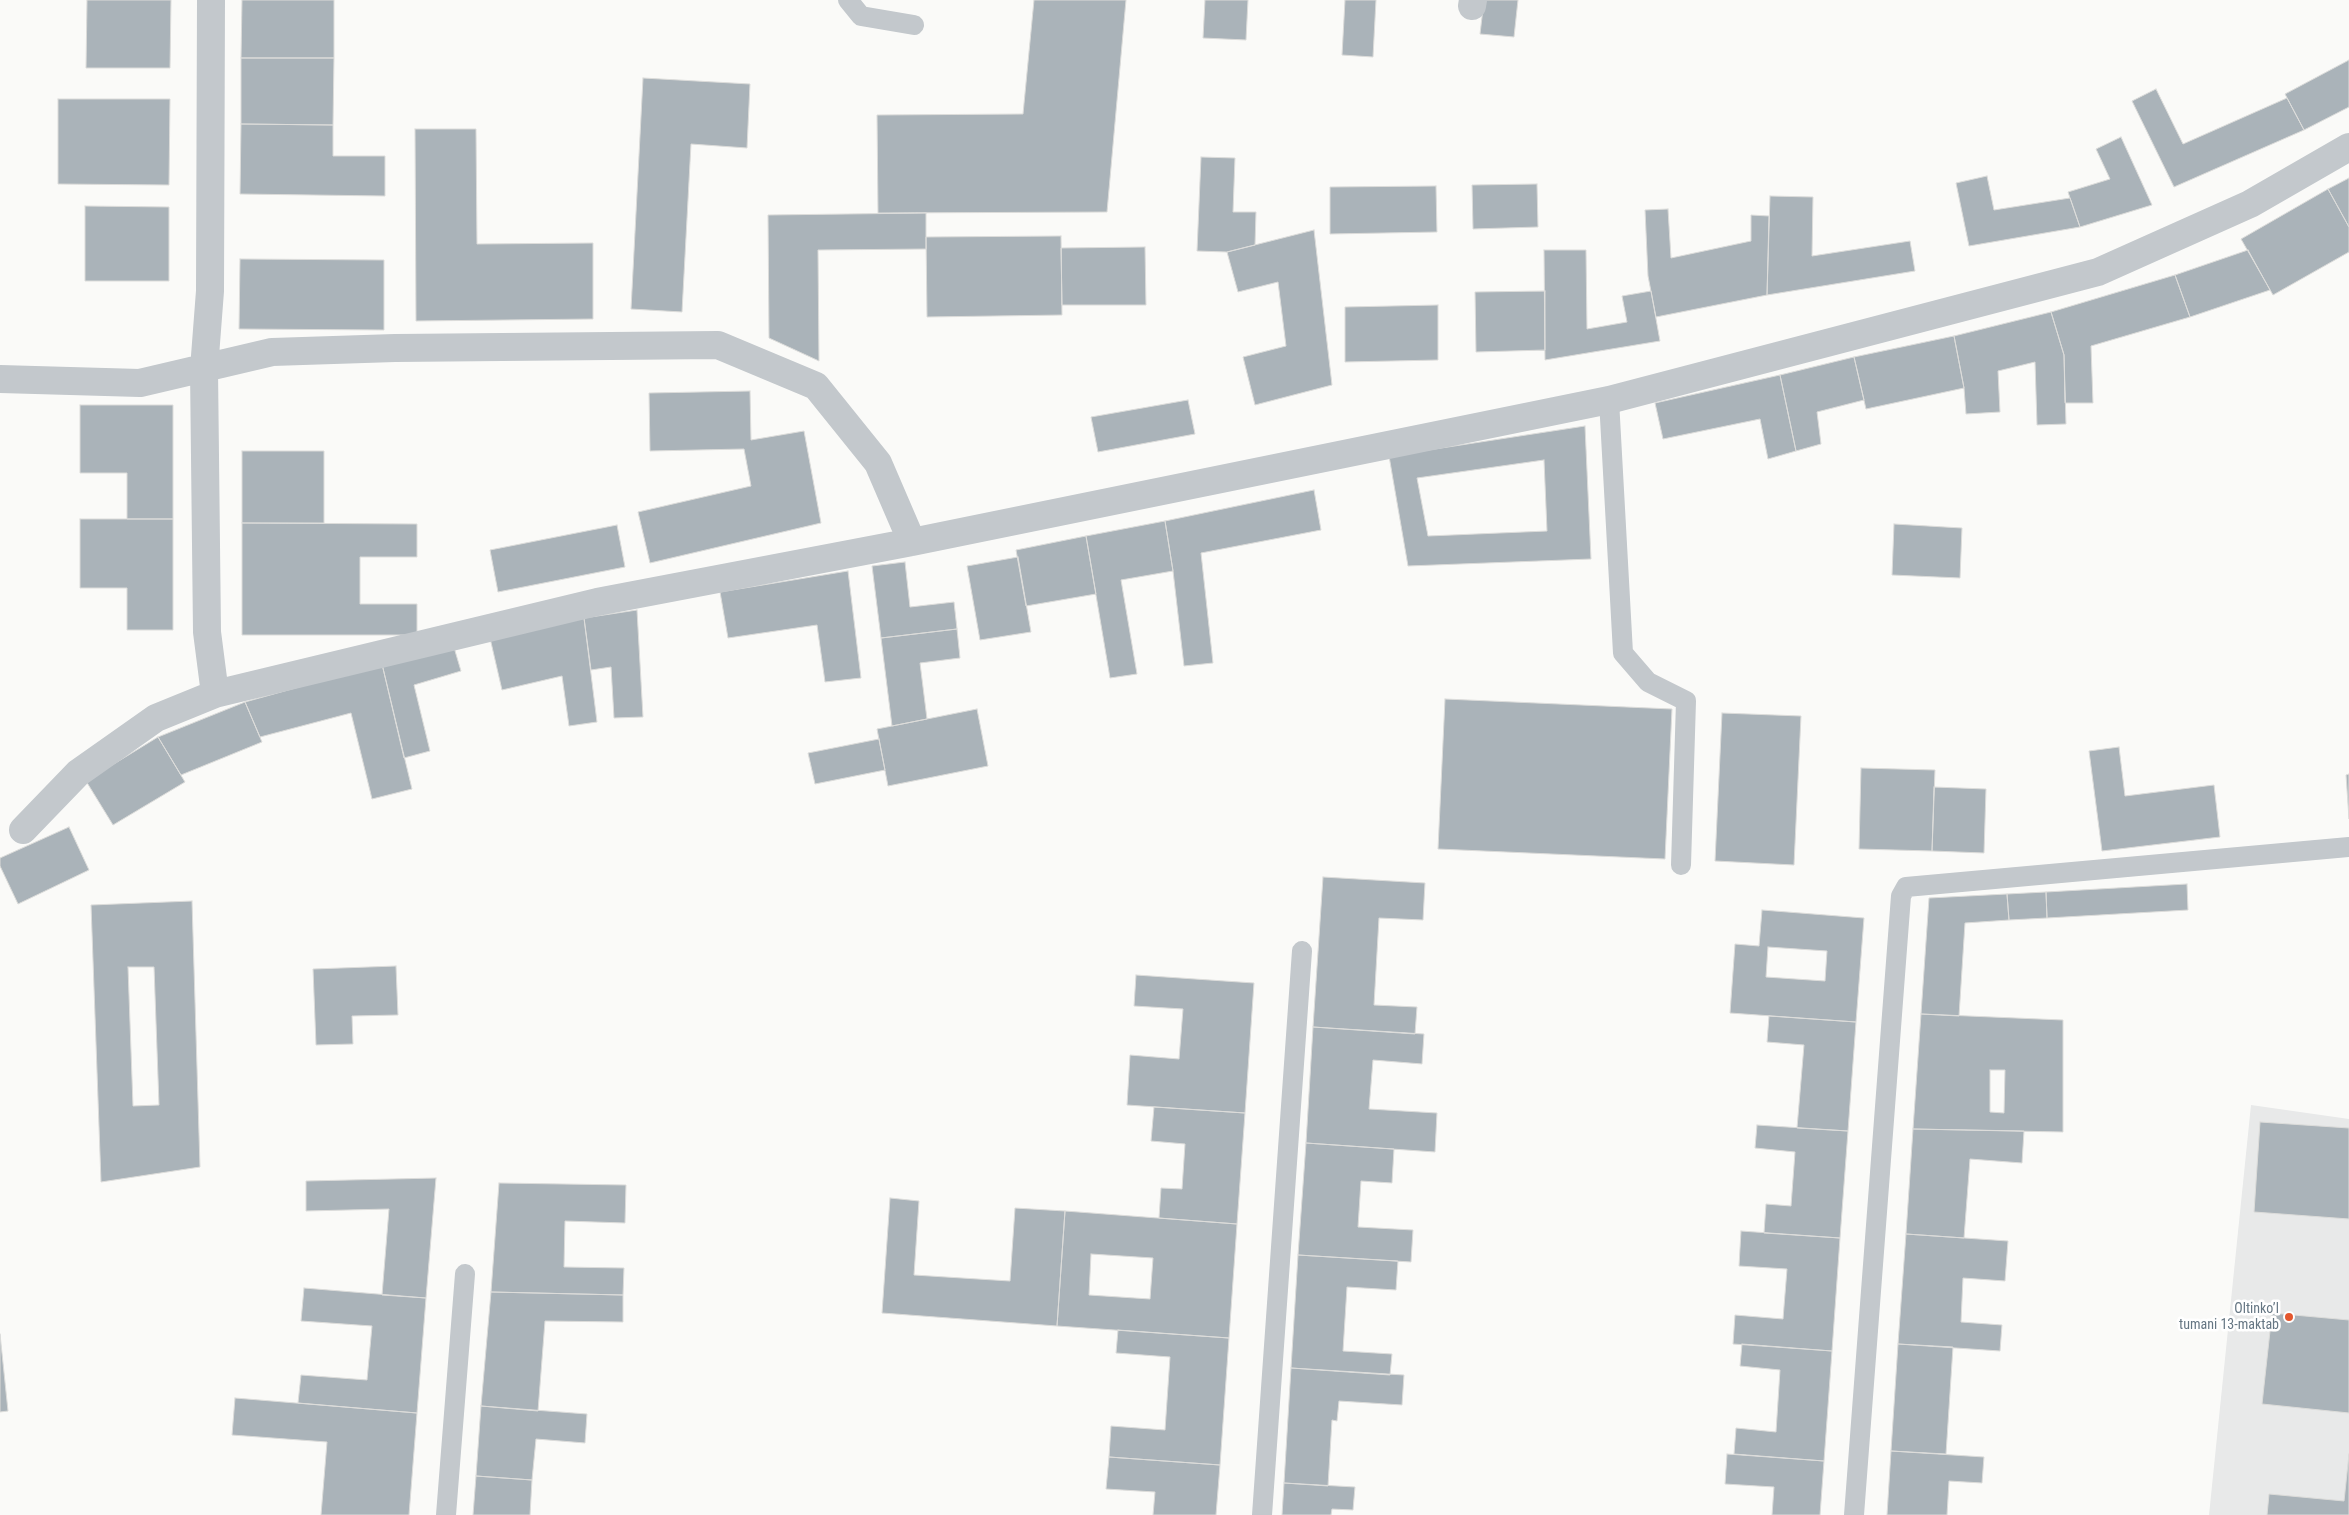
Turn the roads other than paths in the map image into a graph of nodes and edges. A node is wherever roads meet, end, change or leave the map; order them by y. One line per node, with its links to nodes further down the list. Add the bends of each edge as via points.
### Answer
1 (211, 0): 5 (street, via 210,291)
2 (848, 0): 3 (lane, via 861,16)
3 (914, 25)
4 (2349, 147): 7 (street, via 2250,204 2098,272)
5 (204, 369): 6 (street, via 140,383); 8 (street, via 272,352 718,345 816,386 878,463); 9 (street, via 207,632)
6 (0, 379)
7 (1609, 400): 8 (street); 12 (lane, via 1624,653 1648,682 1686,701)
8 (912, 542): 9 (street, via 597,602)
9 (215, 694): 10 (street, via 156,718 78,773)
10 (22, 830)
11 (2349, 847): 17 (lane, via 1906,887 1901,896)
12 (1681, 865)
13 (1302, 951): 16 (lane)
14 (465, 1274): 15 (lane)
15 (446, 1515)
16 (1262, 1515)
17 (1854, 1515)

